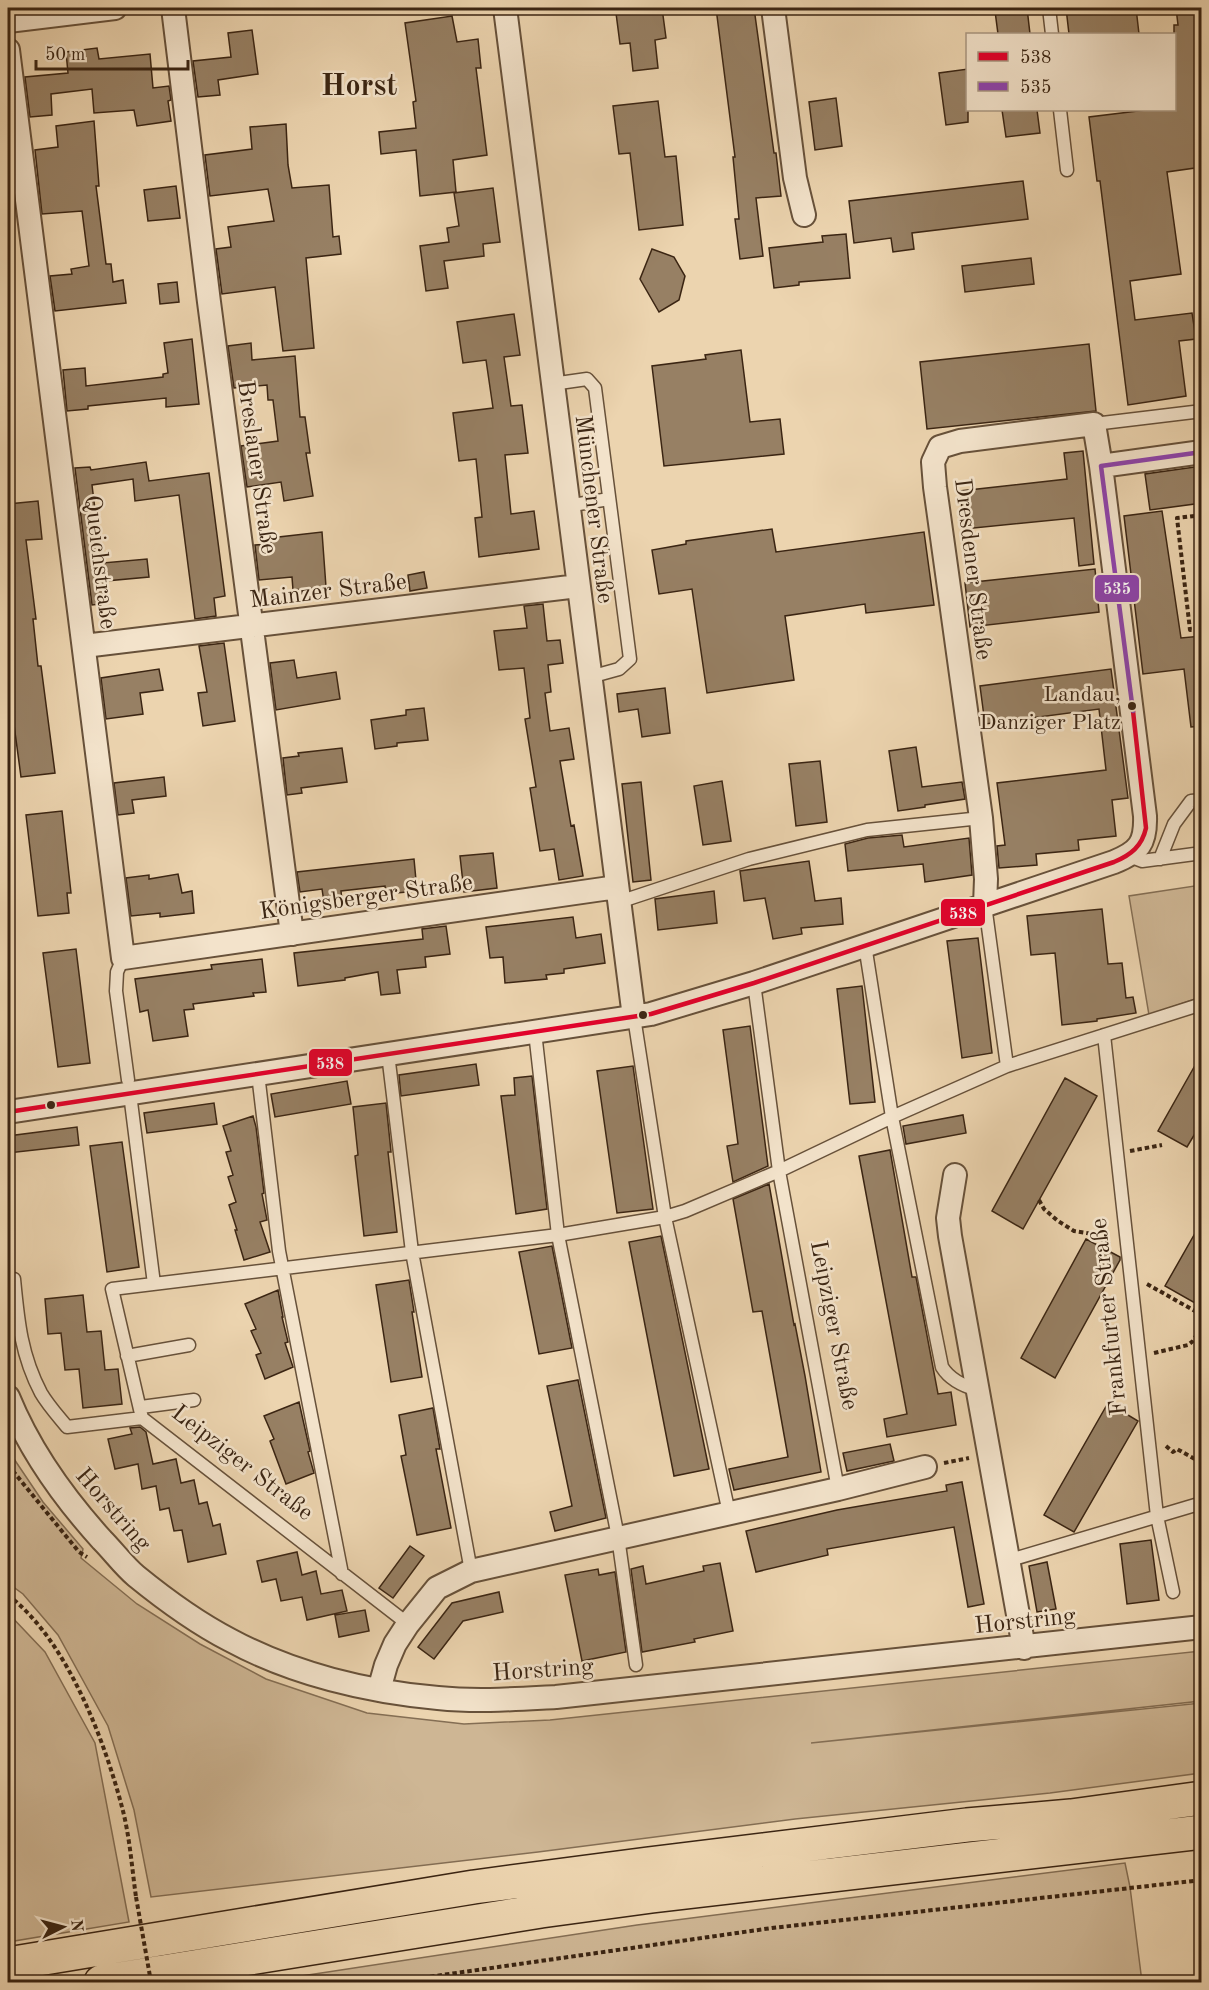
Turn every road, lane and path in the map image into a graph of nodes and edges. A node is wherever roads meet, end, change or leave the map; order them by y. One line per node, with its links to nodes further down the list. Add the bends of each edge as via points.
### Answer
1 (115, 8): 6 (street)
2 (173, 8): 22 (street, Breslauer Straße)
3 (505, 8): 13 (street, Münchener Straße)
4 (773, 8): 12 (street, via 795,178)
5 (1049, 8): 8 (lane)
6 (69, 10): 7 (street)
7 (8, 21)
8 (1052, 33)
9 (8, 50): 24 (street, Queichstraße)
10 (1060, 111): 11 (lane)
11 (1066, 170)
12 (804, 215)
13 (552, 384): 18 (lane, via 587,379 595,388); 19 (street, Münchener Straße)
14 (1202, 411): 15 (lane, Dresdener Straße)
15 (1094, 424): 17 (street); 27 (street, Dresdener Straße, via 960,441 940,447 933,462)
16 (1202, 452): 17 (street)
17 (1101, 466): 29 (street, via 1145,816 1144,838)
18 (609, 500): 19 (lane); 25 (lane, via 630,659 619,669)
19 (567, 506): 21 (street, Münchener Straße)
20 (1202, 515): 23 (path, via 1177,518 1190,630)
21 (578, 586): 22 (street, Mainzer Straße); 25 (street, Münchener Straße)
22 (252, 626): 24 (street, Mainzer Straße); 33 (street, Breslauer Straße)
23 (1202, 629)
24 (84, 646): 35 (street, Queichstraße)
25 (590, 677): 31 (street, Münchener Straße)
26 (1202, 800): 30 (lane, via 1191,801 1174,824)
27 (981, 818): 31 (lane, via 867,830); 32 (street, Dresdener Straße)
28 (1202, 853): 30 (lane)
29 (1129, 856): 30 (lane, via 1142,861); 32 (street)
30 (1160, 859)
31 (618, 895): 33 (street, Königsberger Straße); 38 (street, Münchener Straße)
32 (985, 905): 34 (street); 42 (lane)
33 (292, 934): 35 (street, Königsberger Straße)
34 (865, 945): 36 (street); 46 (lane)
35 (123, 958): 44 (lane, Queichstraße, via 116,991)
36 (754, 983): 38 (street); 49 (lane)
37 (1202, 1004): 40 (lane)
38 (634, 1017): 39 (street); 52 (lane)
39 (535, 1032): 41 (street); 53 (lane)
40 (1104, 1035): 42 (lane); 48 (lane, Frankfurter Straße)
41 (388, 1054): 43 (street); 55 (lane)
42 (1007, 1066): 46 (lane)
43 (258, 1074): 44 (street); 56 (lane)
44 (129, 1087): 45 (street); 59 (lane)
45 (8, 1112)
46 (892, 1118): 49 (lane); 66 (lane, via 942,1367 964,1386)
47 (1162, 1145): 48 (path)
48 (1118, 1153): 57 (lane, Frankfurter Straße)
49 (779, 1171): 52 (lane); 74 (lane, Leipziger Straße)
50 (955, 1175): 66 (street, via 948,1218)
51 (1040, 1200): 54 (path, via 1058,1221)
52 (665, 1217): 53 (lane); 76 (lane)
53 (558, 1235): 55 (lane); 78 (lane)
54 (1112, 1246)
55 (412, 1252): 56 (lane); 80 (lane)
56 (283, 1269): 59 (lane); 81 (lane, Leipziger Straße)
57 (1131, 1275): 60 (path); 64 (lane, Frankfurter Straße)
58 (11, 1279): 62 (lane)
59 (154, 1284): 65 (lane, via 112,1289)
60 (1202, 1315)
61 (1202, 1325): 64 (path, via 1188,1345)
62 (13, 1326): 69 (lane, Leipziger Straße, via 42,1394 67,1427)
63 (189, 1345): 65 (lane)
64 (1140, 1354): 70 (lane, Frankfurter Straße)
65 (127, 1356): 69 (lane)
66 (978, 1390): 71 (street)
67 (8, 1397): 88 (street, Horstring, via 27,1440 65,1497 135,1575 202,1623 269,1659)
68 (194, 1400): 69 (lane)
69 (142, 1412): 81 (lane, Leipziger Straße)
70 (1148, 1433): 72 (path, via 1173,1452 1177,1449); 77 (lane, Frankfurter Straße)
71 (989, 1454): 73 (path); 79 (street)
72 (1202, 1463)
73 (925, 1467): 74 (street)
74 (838, 1489): 76 (street)
75 (1202, 1503): 77 (lane)
76 (729, 1513): 78 (street)
77 (1157, 1516): 79 (lane); 82 (lane, Frankfurter Straße)
78 (618, 1537): 80 (street); 87 (lane)
79 (1007, 1561): 86 (street)
80 (471, 1571): 84 (street, via 437,1588)
81 (342, 1574): 84 (lane, Leipziger Straße)
82 (1173, 1592)
83 (8, 1595): 94 (path, bridge, via 41,1627 100,1735 123,1813)
84 (408, 1624): 88 (street, via 390,1654)
85 (1202, 1627): 86 (street, Horstring)
86 (1024, 1648): 88 (street, Horstring, via 556,1697 465,1700)
87 (636, 1665)
88 (379, 1690)
89 (1202, 1798): 92 (highway, via 486,1885)
90 (1202, 1832): 93 (highway, via 608,1902)
91 (1202, 1880): 95 (path, via 772,1928)
92 (8, 1964)
93 (101, 1983)
94 (152, 1983)
95 (393, 1983)

